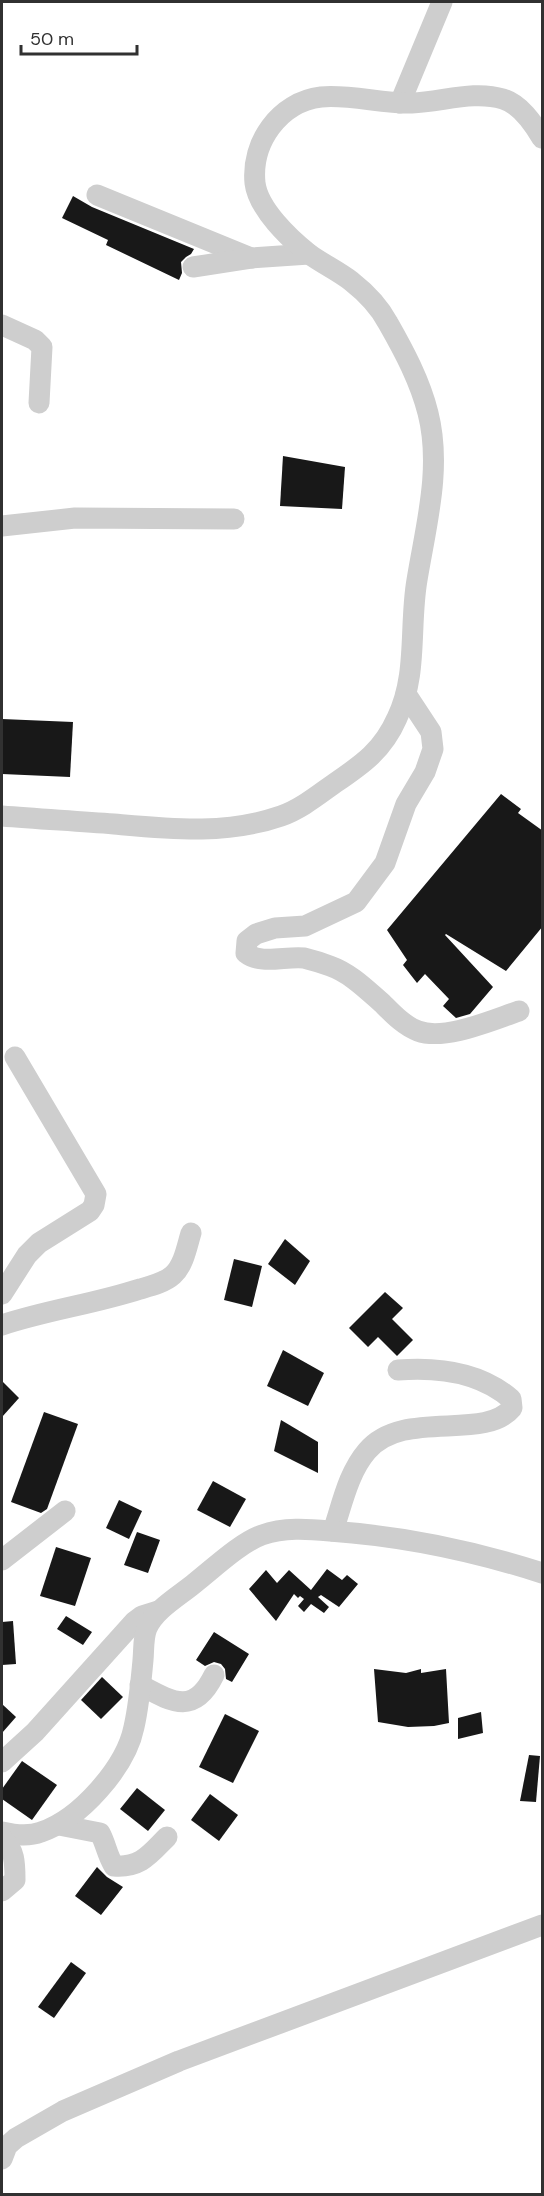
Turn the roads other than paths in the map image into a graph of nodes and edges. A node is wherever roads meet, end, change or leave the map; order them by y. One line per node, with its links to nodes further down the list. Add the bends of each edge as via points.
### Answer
1 (442, 2): 2 (street)
2 (400, 103): 3 (street, via 478,96 507,100); 5 (street, via 321,97 299,103 269,128 256,157 258,196 281,227)
3 (543, 138)
4 (97, 195): 6 (street)
5 (309, 254): 6 (street); 12 (street, via 349,279 376,304 411,368 428,414 434,451 431,499 413,603)
6 (251, 258): 7 (street)
7 (193, 267)
8 (2, 325): 9 (street, via 42,347)
9 (39, 404)
10 (234, 519): 11 (street, via 75,518)
11 (2, 526)
12 (406, 694): 13 (street, via 397,719 370,759 285,815 245,826 209,830); 14 (street, via 431,732 433,749 406,804 385,863 356,902 305,926 256,934 247,941 246,953 261,959 303,958 332,966 361,984 406,1024 425,1032 441,1034)
13 (2, 816)
14 (519, 1011)
15 (15, 1057): 17 (street, via 96,1194 90,1211 27,1255)
16 (191, 1233): 18 (street, via 182,1261 174,1274 161,1282)
17 (2, 1294)
18 (2, 1325)
19 (398, 1370): 21 (street, via 437,1369 482,1381 511,1399 512,1408 495,1420 400,1431 376,1441 352,1476)
20 (65, 1511): 22 (street)
21 (333, 1531): 23 (street, via 451,1549); 24 (street, via 299,1529 262,1535)
22 (2, 1560)
23 (543, 1573)
24 (161, 1611): 26 (street, via 147,1629); 27 (street, via 150,1612 134,1622 35,1732)
25 (214, 1676): 26 (street, via 206,1691 183,1702 168,1700)
26 (140, 1685): 28 (street, via 134,1729 110,1777)
27 (2, 1762)
28 (59, 1825): 29 (street, via 25,1836); 30 (street, via 100,1833 114,1866 142,1862)
29 (2, 1832)
30 (166, 1837)
31 (2, 1838): 32 (street, via 11,1846 15,1862 15,1880)
32 (2, 1892)
33 (543, 1925): 34 (street, via 179,2061 63,2111 16,2138 7,2146)
34 (2, 2159)

